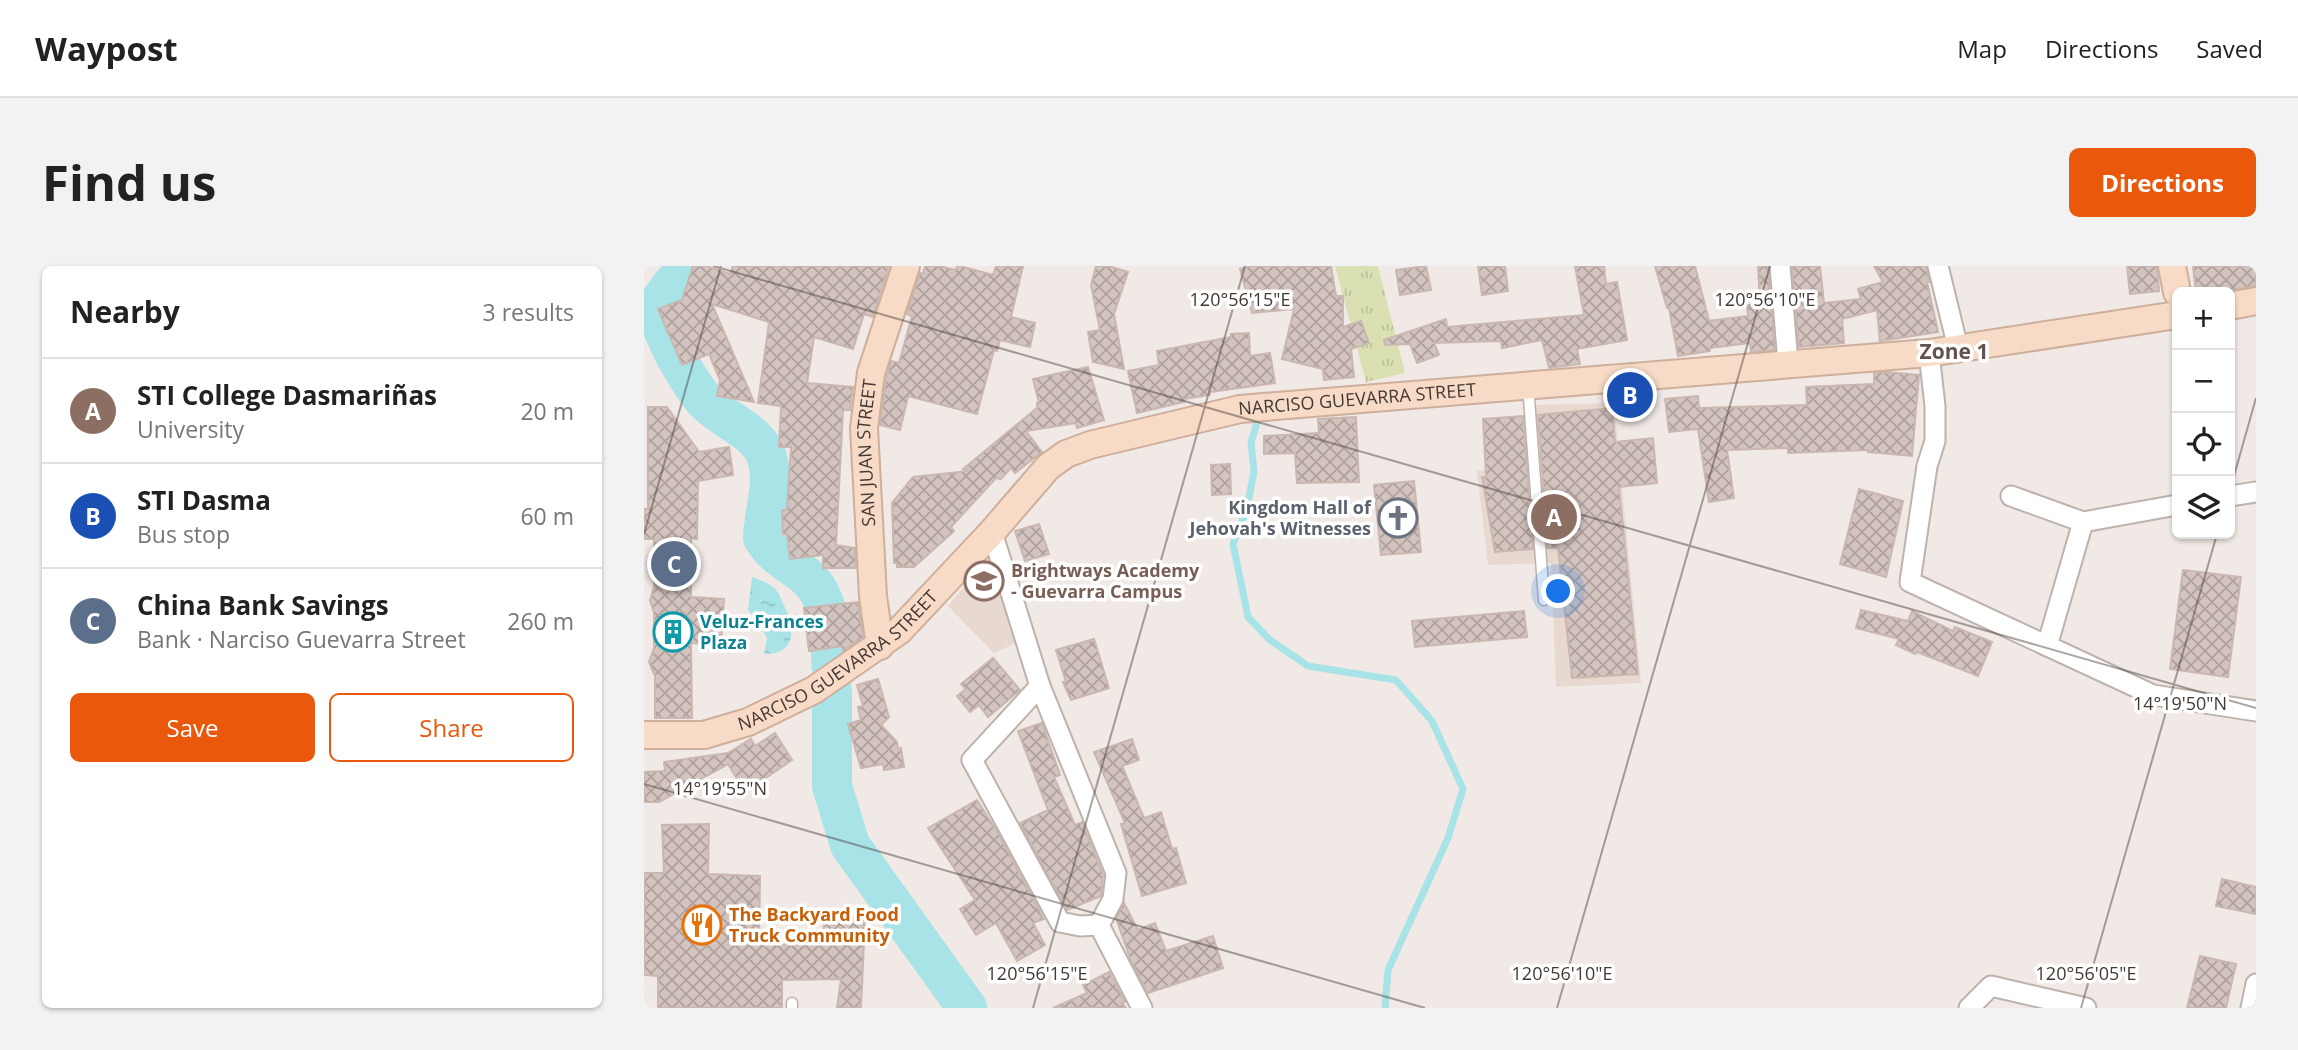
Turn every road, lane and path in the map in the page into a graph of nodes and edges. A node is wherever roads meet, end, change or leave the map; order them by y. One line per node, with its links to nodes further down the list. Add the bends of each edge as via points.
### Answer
1 (906, 266): 20 (street, SAN JUAN STREET, via 871,373 864,428)
2 (1780, 266): 11 (street)
3 (1938, 266): 9 (street)
4 (2172, 266): 5 (street)
5 (2176, 287)
6 (2256, 302): 7 (street)
7 (2235, 305)
8 (2172, 316): 9 (street, NARCISO GUEVARRA STREET)
9 (1958, 348): 10 (street, NARCISO GUEVARRA STREET)
10 (1929, 353): 11 (street, NARCISO GUEVARRA STREET); 21 (street, via 1935,441 1927,466 1910,582)
11 (1788, 363): 12 (street, NARCISO GUEVARRA STREET)
12 (1528, 385): 18 (street, NARCISO GUEVARRA STREET, via 1240,409 1090,445 1048,467); 19 (lane)
13 (2256, 492): 14 (street)
14 (2235, 495)
15 (2011, 496): 17 (street)
16 (2172, 506): 17 (street)
17 (2083, 522): 21 (street)
18 (992, 532): 20 (street, NARCISO GUEVARRA STREET); 22 (street)
19 (1544, 600)
20 (880, 646): 24 (street, NARCISO GUEVARRA STREET, via 814,691 748,722 704,735)
21 (2048, 646): 23 (street, via 2153,695)
22 (1040, 686): 25 (street, via 1116,873 1113,899); 25 (street, via 972,760 1060,922)
23 (2256, 711)
24 (644, 735)
25 (1099, 925): 26 (street)
26 (1142, 1008)
27 (1969, 1008): 28 (street, via 1991,986)
28 (2086, 1008)

